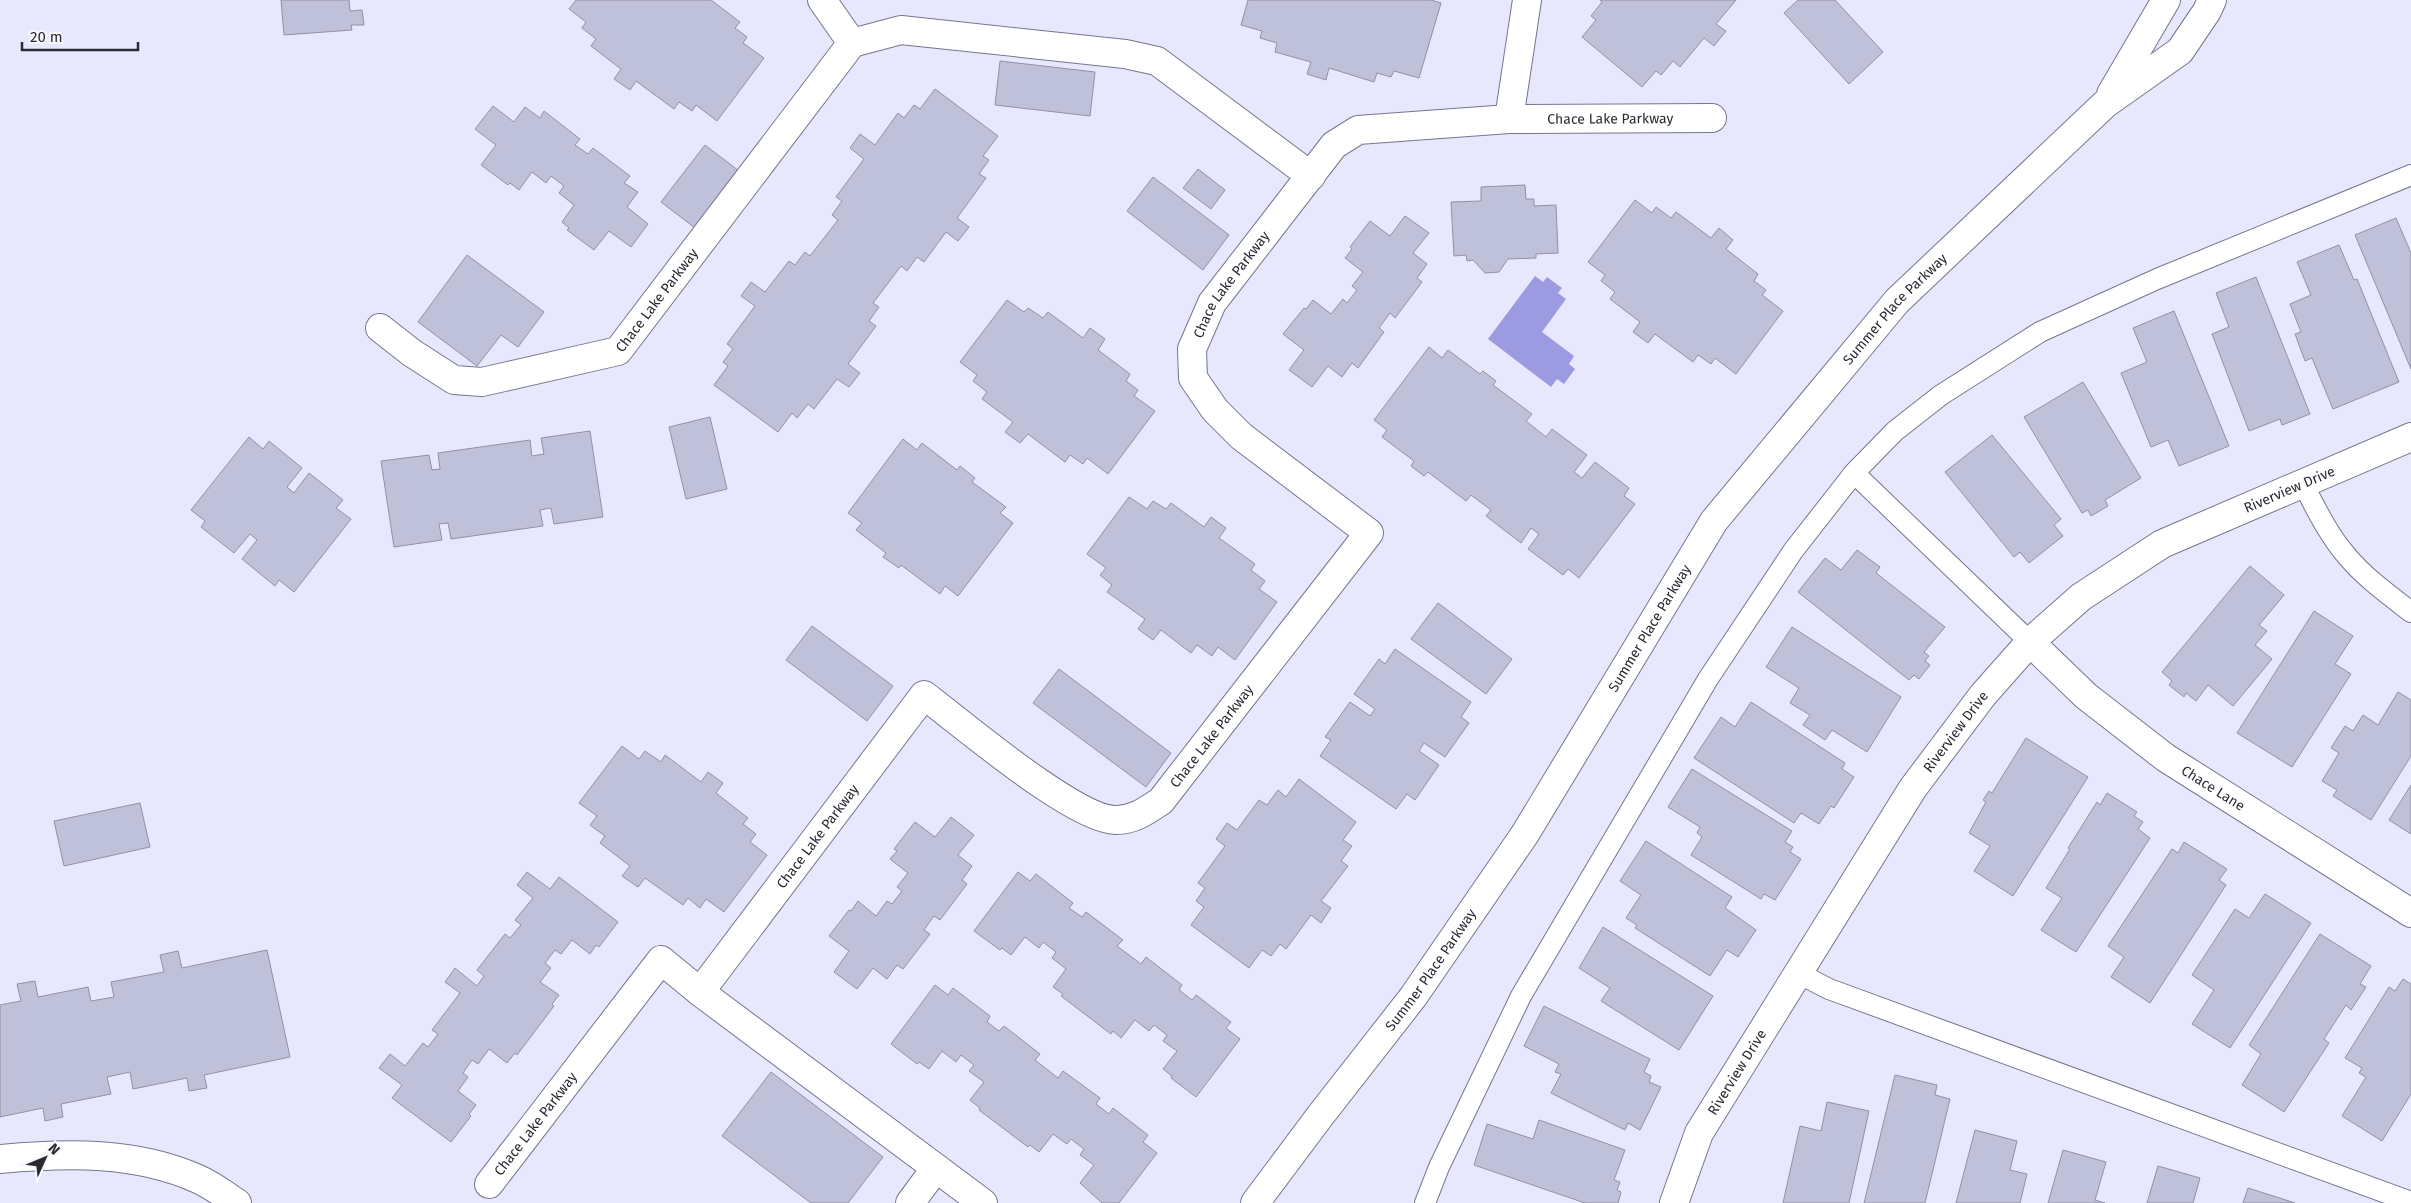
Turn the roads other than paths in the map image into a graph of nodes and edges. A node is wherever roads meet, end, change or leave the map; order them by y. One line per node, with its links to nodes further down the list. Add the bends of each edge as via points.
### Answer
1 (822, 0): 5 (street)
2 (1527, 0): 8 (street)
3 (2166, 0): 6 (street, Summer Place Parkway)
4 (2212, 0): 6 (street, Summer Place Parkway, via 2180,51)
5 (852, 43): 10 (street, via 901,30 1125,54 1157,61); 11 (street, Chace Lake Parkway, via 618,351 482,382 454,380)
6 (2105, 104): 27 (street, Summer Place Parkway, via 1897,301 1714,521 1526,834 1413,997)
7 (1712, 118): 8 (street, Chace Lake Parkway)
8 (1509, 120): 10 (street, Chace Lake Parkway, via 1358,130 1334,145)
9 (2411, 175): 13 (lane, via 2157,279 2040,332 1941,394 1895,430)
10 (1311, 176): 19 (street, Chace Lake Parkway, via 1212,303 1192,349 1193,378 1215,410 1241,436 1369,532 1161,801 1140,816 1115,820 1090,814 1054,793 924,695)
11 (380, 328)
12 (2411, 437): 14 (street, Riverview Drive)
13 (1854, 473): 16 (lane); 28 (lane, via 1793,551 1708,679 1526,988 1439,1167)
14 (2302, 482): 15 (lane, via 2347,556); 16 (street, Riverview Drive, via 2162,544 2081,597)
15 (2411, 612)
16 (2030, 642): 17 (street, Chace Lane, via 2086,696 2166,758); 18 (street, Riverview Drive, via 1983,695 1914,788)
17 (2411, 913)
18 (1798, 973): 23 (lane, via 1839,992); 29 (street, Riverview Drive, via 1699,1133)
19 (700, 992): 21 (street, Chace Lake Parkway); 22 (street, Chace Lake Parkway, via 660,960)
20 (0, 1159): 24 (street, via 98,1155 147,1161 199,1179)
21 (936, 1168): 25 (street); 26 (street, Chace Lake Parkway)
22 (489, 1184)
23 (2411, 1202)
24 (237, 1203)
25 (910, 1203)
26 (983, 1203)
27 (1255, 1203)
28 (1425, 1203)
29 (1674, 1203)

